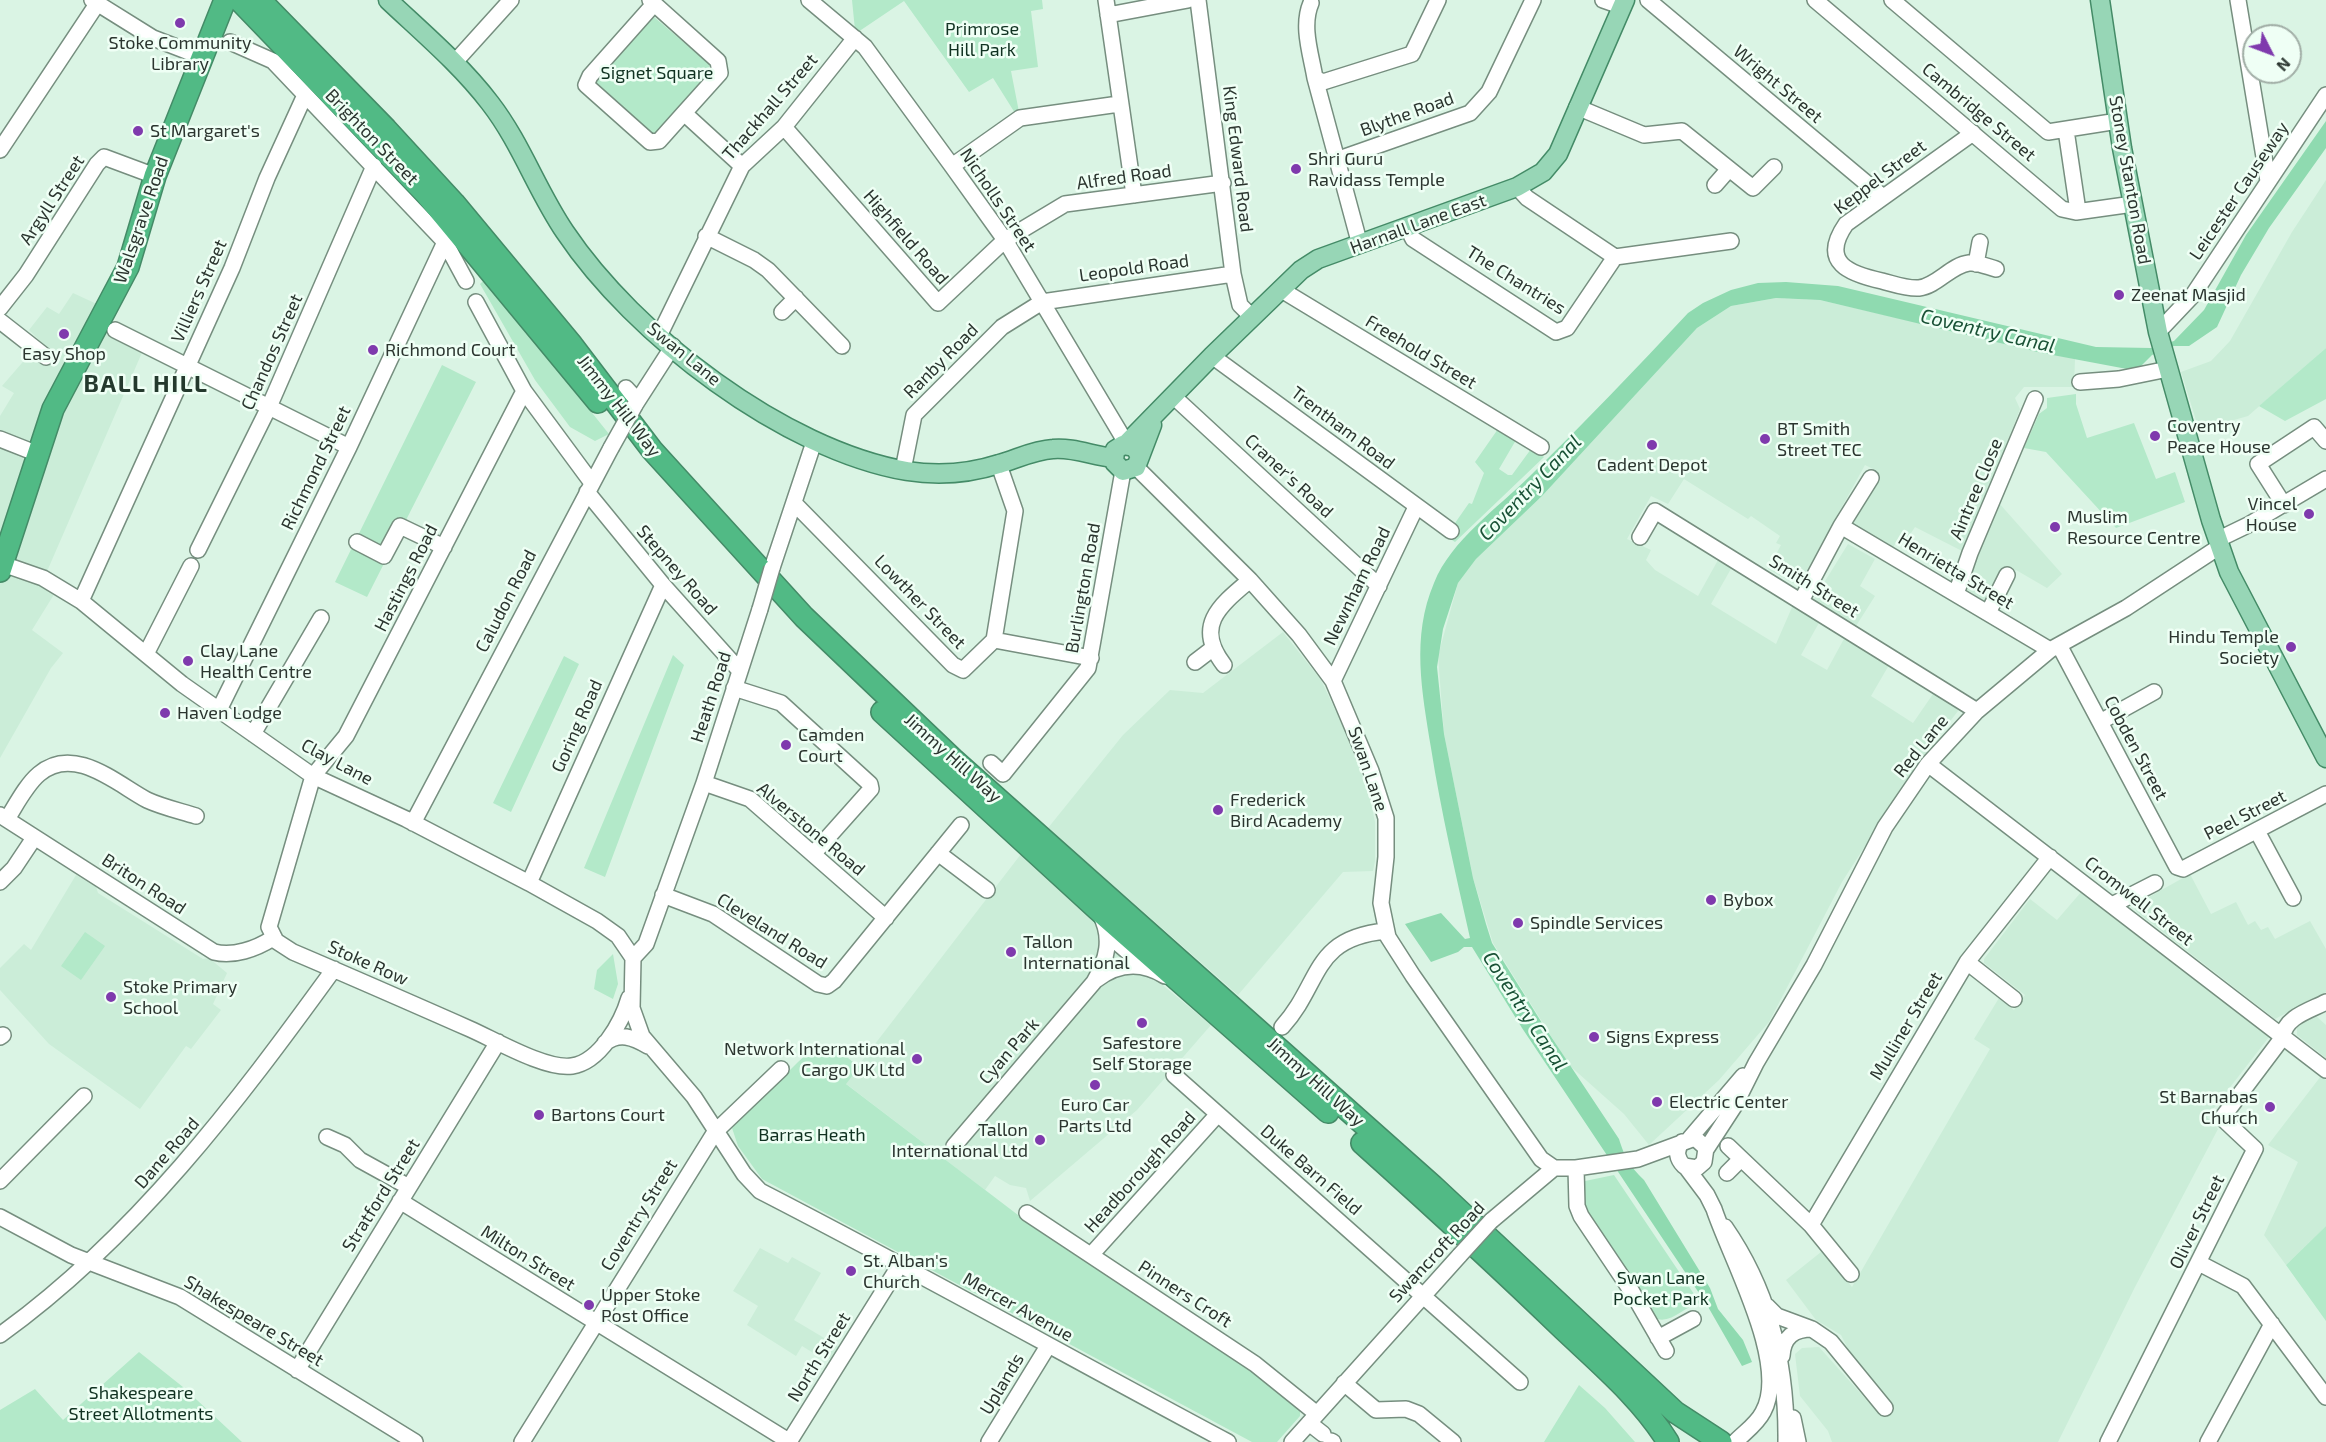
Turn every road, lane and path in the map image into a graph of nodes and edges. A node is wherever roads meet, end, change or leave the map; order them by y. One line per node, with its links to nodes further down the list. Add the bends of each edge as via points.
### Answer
1 (225, 0): 24 (highway, Walsgrave Road)
2 (239, 0): 21 (highway, Jimmy Hill Way)
3 (388, 0): 25 (main road, Swan Lane)
4 (511, 0): 25 (street)
5 (809, 0): 22 (street, Nicholls Street)
6 (1188, 0): 20 (street)
7 (1198, 0): 45 (street, King Edward Road)
8 (1437, 0): 26 (street, via 1412,54 1323,82)
9 (1533, 0): 37 (street, Blythe Road, via 1481,104 1455,119)
10 (1603, 0): 19 (street)
11 (1648, 0): 49 (street, Wright Street)
12 (1815, 0): 35 (street, Cambridge Street)
13 (1892, 0): 34 (street, via 2048,132)
14 (2100, 0): 32 (main road, Stoney Stanton Road)
15 (2238, 0): 44 (street)
16 (94, 2): 24 (street, via 153,38); 36 (street)
17 (652, 2): 31 (street, via 722,68); 31 (street, via 586,85 650,142 659,141)
18 (1311, 3): 26 (street, via 1305,17)
19 (1624, 3): 30 (main road, Harnall Lane East)
20 (1107, 8): 29 (street)
21 (266, 14): 156 (highway, Jimmy Hill Way, via 426,194 644,460 807,640); 231 (highway, Jimmy Hill Way, via 454,203 572,345 652,450 804,617 945,751 1433,1186 1675,1412)
22 (855, 38): 33 (street, Thackhall Street); 38 (street, Nicholls Street)
23 (230, 42): 27 (street, Brighton Street, via 273,61)
24 (202, 57): 43 (highway, Walsgrave Road)
25 (454, 63): 74 (main road, Swan Lane, via 507,126 553,213 586,261)
26 (1315, 78): 37 (street)
27 (305, 95): 39 (street, Brighton Street); 78 (street, Villiers Street)
28 (2326, 95): 44 (street, Leicester Causeway)
29 (1119, 104): 38 (street, via 1020,118); 48 (street)
30 (1577, 107): 42 (street, via 1644,135 1682,131); 47 (main road, Harnall Lane East, via 1551,164)
31 (684, 112): 40 (street)
32 (2118, 121): 34 (street); 50 (main road, Stoney Stanton Road)
33 (784, 127): 40 (street, Thackhall Street); 54 (street, Highfield Road, via 937,302)
34 (2066, 129): 51 (street)
35 (1973, 133): 49 (street, Keppel Street); 51 (street, Cambridge Street, via 2062,209)
36 (0, 150)
37 (1336, 160): 58 (street)
38 (952, 165): 54 (street, Nicholls Street)
39 (374, 166): 56 (street, Brighton Street); 84 (street, Chandos Street)
40 (742, 166): 53 (street, Thackhall Street)
41 (1774, 167): 42 (street, via 1753,188)
42 (1729, 169): 46 (street)
43 (155, 176): 68 (street, Argyll Street, via 104,157 26,276); 90 (highway, Walsgrave Road, via 125,273 53,409)
44 (2268, 181): 73 (street, Leicester Causeway, via 2192,296)
45 (1222, 183): 48 (street, Alfred Road); 62 (street, King Edward Road)
46 (1715, 185)
47 (1517, 187): 52 (main road, Harnall Lane East); 59 (street, via 1527,198)
48 (1134, 195): 54 (street, Alfred Road, via 1065,204)
49 (1883, 197): 60 (street, Keppel Street, via 1846,224 1838,235 1839,260 1852,274 1917,288 1967,263)
50 (2133, 204): 51 (street); 73 (main road, Stoney Stanton Road)
51 (2078, 212)
52 (1407, 227): 58 (main road, Harnall Lane East); 59 (street, The Chantries, via 1413,238 1556,332 1567,328)
53 (706, 236): 65 (street, via 754,260); 74 (street, Thackhall Street)
54 (1005, 240): 67 (street, Nicholls Street)
55 (1731, 241): 59 (street)
56 (445, 242): 63 (street, Brighton Street); 88 (street, Richmond Street)
57 (1980, 242): 60 (street)
58 (1360, 245): 64 (main road, Harnall Lane East, via 1318,260)
59 (1615, 257)
60 (1976, 264): 61 (street)
61 (1996, 269)
62 (1233, 274): 67 (street, Leopold Road); 70 (street, King Edward Road, via 1240,305)
63 (466, 281)
64 (1280, 289): 70 (main road, Harnall Lane East); 89 (street, Freehold Street)
65 (796, 298): 69 (street); 75 (street)
66 (476, 302): 81 (street)
67 (1042, 302): 91 (street, Nicholls Street, via 1122,436); 93 (street, Ranby Road, via 1002,327 914,415)
68 (0, 308)
69 (782, 312)
70 (1252, 317): 76 (main road, Harnall Lane East)
71 (0, 321): 77 (street)
72 (115, 330): 78 (street)
73 (2158, 334): 79 (main road, Stoney Stanton Road)
74 (666, 341): 87 (main road, Swan Lane, via 758,410); 96 (street, Caludon Road, bridge)
75 (842, 346)
76 (1212, 356): 82 (main road, Harnall Lane East); 99 (street, Trentham Road)
77 (45, 357)
78 (187, 366): 84 (street); 114 (street, Villiers Street)
79 (2168, 367): 80 (street, via 2119,379); 104 (main road, Stoney Stanton Road)
80 (2080, 382)
81 (524, 391): 96 (street); 105 (street, Hastings Road)
82 (1173, 396): 91 (main road, Harnall Lane East); 112 (street, Craner's Road)
83 (2035, 399): 113 (street, Aintree Close)
84 (270, 406): 88 (street); 106 (street, Chandos Street)
85 (0, 439): 90 (street)
86 (2326, 441): 98 (street, via 2314,427 2258,464)
87 (814, 442): 93 (main road, Swan Lane); 97 (street, Heath Road)
88 (349, 447): 129 (street, Richmond Street)
89 (1541, 447)
90 (38, 454): 107 (highway, Walsgrave Road)
91 (1126, 456): 92 (main road, Swan Lane, via 1054,448); 110 (street, Swan Lane); 122 (street, Burlington Road)
92 (999, 465): 93 (main road, Swan Lane, via 956,474); 118 (street, Lowther Street, via 1015,511)
93 (903, 470)
94 (1871, 478): 100 (street)
95 (2325, 484): 98 (street, Red Lane)
96 (589, 488): 111 (street, Stepney Road); 141 (street, Caludon Road)
97 (795, 504): 118 (street, Lowther Street, via 952,665 963,670); 125 (street, Heath Road, bridge)
98 (2284, 505): 104 (street, Red Lane)
99 (1416, 507): 101 (street, Trentham Road); 112 (street, Newnham Road)
100 (1841, 526): 113 (street, Henrietta Street); 115 (street)
101 (1451, 531)
102 (1640, 537): 115 (street, Smith Street, via 1655,511)
103 (357, 542): 105 (street, via 384,556 400,526)
104 (2218, 544): 119 (street, Red Lane, via 2126,608); 133 (main road, Stoney Stanton Road)
105 (444, 547): 136 (street, Hastings Road, via 346,736)
106 (198, 550)
107 (1, 566): 114 (street, Clay Lane, via 43,578)
108 (191, 566): 121 (street)
109 (2007, 575): 116 (street)
110 (1250, 580): 120 (street, via 1216,612 1210,636); 126 (street, Swan Lane)
111 (663, 585): 125 (street, Stepney Road); 150 (street, Goring Road)
112 (1379, 586): 126 (street, Newnham Road)
113 (1956, 594): 116 (street, Henrietta Street)
114 (81, 601): 121 (street, Clay Lane)
115 (1801, 601): 130 (street, Smith Street)
116 (1988, 613): 119 (street, Henrietta Street)
117 (321, 618): 132 (street)
118 (994, 640): 122 (street)
119 (2055, 647): 130 (street, Red Lane); 131 (street, Cobden Street)
120 (1212, 649): 123 (street); 124 (street)
121 (146, 654): 129 (street, Clay Lane)
122 (1091, 658): 134 (street, Burlington Road, via 1088,668 1003,774)
123 (1195, 662)
124 (1224, 664)
125 (740, 671): 127 (street, Heath Road)
126 (1333, 681): 158 (street, Swan Lane, via 1386,818 1380,903)
127 (734, 688): 137 (street, Heath Road); 145 (street, via 781,703 870,784 871,789)
128 (2154, 692): 131 (street)
129 (219, 710): 132 (street, Clay Lane)
130 (1977, 711): 135 (street, Red Lane)
131 (2100, 722): 148 (street, Cobden Street)
132 (253, 734): 136 (street, Clay Lane)
133 (2326, 758)
134 (991, 763)
135 (1928, 764): 147 (street, Cromwell Street); 174 (street, Red Lane, via 1885,827 1814,965)
136 (313, 776): 141 (street, Clay Lane); 159 (street, via 271,917)
137 (704, 783): 145 (street, Alverstone Road, via 750,799); 153 (street, Heath Road)
138 (2326, 794): 143 (street, Peel Street)
139 (196, 816): 140 (street, via 150,801 97,769 70,764 40,772)
140 (3, 817): 144 (street, Briton Road)
141 (413, 823): 150 (street, Clay Lane)
142 (962, 825): 146 (street)
143 (2258, 831): 148 (street, Peel Street); 154 (street, via 2278,886)
144 (34, 838): 149 (street); 159 (street, Briton Road, via 214,952 228,956)
145 (814, 853): 157 (street, Alverstone Road)
146 (938, 853): 152 (street); 157 (street)
147 (2050, 857): 155 (street, Cromwell Street); 161 (street, Mulliner Street)
148 (2180, 869)
149 (0, 882)
150 (529, 883): 160 (street, Clay Lane, via 609,928)
151 (2155, 883): 155 (street)
152 (987, 890)
153 (663, 896): 157 (street, Cleveland Road, via 713,914 818,984 827,986); 160 (street, Heath Road, via 646,944)
154 (2294, 898)
155 (2112, 905): 170 (street, Cromwell Street)
156 (1101, 917): 162 (street, via 1114,940); 164 (street, Cyan Park, via 1108,939 1106,957); 166 (highway, Jimmy Hill Way)
157 (886, 918)
158 (1386, 931): 169 (street, via 1352,939 1326,956); 189 (street, Swan Lane, via 1413,976 1537,1152)
159 (273, 938): 163 (street, Stoke Row, via 284,947)
160 (633, 958): 165 (street)
161 (1967, 962): 167 (street); 198 (street, Mulliner Street)
162 (1146, 967): 164 (street, Cyan Park, via 1119,967); 166 (street)
163 (334, 969): 171 (street, Stoke Row); 200 (street, Dane Road, via 209,1134 138,1217)
164 (1094, 982): 183 (street, Cyan Park)
165 (631, 990): 172 (street, via 623,1015); 173 (street, via 635,1022)
166 (1193, 993): 230 (highway, Jimmy Hill Way, via 1485,1254 1610,1375)
167 (2014, 999)
168 (2326, 1002): 170 (street, via 2289,1021)
169 (1282, 1027)
170 (2283, 1036): 176 (street, Cromwell Street); 202 (street, Oliver Street, via 2222,1118 2254,1149)
171 (498, 1042): 172 (street, Stoke Row, via 565,1066 584,1062); 193 (street, Stratford Street)
172 (602, 1045): 173 (street, via 615,1037 627,1036)
173 (654, 1051): 180 (street, Mercer Avenue, via 694,1096)
174 (1756, 1063): 182 (street, Red Lane); 185 (street, Red Lane)
175 (781, 1069): 180 (street, Coventry Street)
176 (2326, 1070)
177 (1174, 1075): 179 (street, Duke Barn Field)
178 (84, 1096): 192 (street)
179 (1218, 1114): 199 (street, Headborough Road); 204 (street, Duke Barn Field)
180 (715, 1132): 201 (street, Mercer Avenue, via 760,1191); 207 (street, Coventry Street)
181 (327, 1137): 193 (street, via 349,1139 360,1160)
182 (1686, 1140): 185 (street, via 1699,1140); 186 (street); 188 (street, via 1677,1151)
183 (954, 1146)
184 (1728, 1146): 187 (street)
185 (1706, 1155): 188 (street, via 1697,1168); 195 (street)
186 (1643, 1158): 188 (street); 190 (street)
187 (1741, 1159): 191 (street); 198 (street)
188 (1685, 1167): 195 (street)
189 (1554, 1168): 190 (street); 204 (street, Swancroft Road, bridge, via 1491,1221)
190 (1575, 1168): 206 (street, via 1581,1216 1662,1345 1676,1328)
191 (1727, 1173)
192 (0, 1181)
193 (409, 1187): 194 (street, Stratford Street)
194 (400, 1201): 207 (street, Milton Street); 215 (street, Stratford Street)
195 (1710, 1202): 205 (street, via 1737,1244); 214 (street)
196 (1027, 1213): 199 (street, Pinners Croft)
197 (0, 1217): 200 (street, Shakespeare Street)
198 (1811, 1225): 203 (street)
199 (1090, 1255): 221 (street, Pinners Croft, via 1270,1374)
200 (91, 1262): 212 (street, Dane Road); 215 (street, Shakespeare Street, via 180,1297)
201 (901, 1263): 213 (street, Mercer Avenue); 225 (street, North Street)
202 (2199, 1263): 209 (street, via 2243,1286); 235 (street, Oliver Street)
203 (1851, 1274)
204 (1423, 1294): 217 (street, Duke Barn Field); 218 (street, Swancroft Road)
205 (1767, 1306): 208 (street, via 1777,1316); 210 (street)
206 (1693, 1319)
207 (595, 1322): 224 (street, Coventry Street); 225 (street, Milton Street)
208 (1793, 1322): 210 (street); 211 (street)
209 (2272, 1324): 219 (street); 236 (street)
210 (1774, 1328): 214 (street, via 1769,1341)
211 (1812, 1329): 214 (street, via 1790,1335); 220 (street, via 1831,1342)
212 (0, 1335)
213 (1048, 1346): 226 (street, Uplands); 227 (street, Mercer Avenue)
214 (1776, 1365): 216 (street); 232 (street, via 1765,1410)
215 (297, 1370): 223 (street, Shakespeare Street)
216 (1785, 1380): 233 (street); 234 (street)
217 (1520, 1382)
218 (1344, 1383): 221 (street, Swancroft Road); 229 (street, via 1376,1410 1406,1409 1419,1414)
219 (2326, 1397)
220 (1885, 1408)
221 (1313, 1418): 222 (street, Pinners Croft); 228 (street, Swancroft Road)
222 (1329, 1439)
223 (415, 1442)
224 (522, 1442)
225 (790, 1442)
226 (989, 1442)
227 (1228, 1442)
228 (1292, 1442)
229 (1453, 1442)
230 (1668, 1442)
231 (1721, 1442)
232 (1735, 1442)
233 (1786, 1442)
234 (1798, 1442)
235 (2108, 1442)
236 (2208, 1442)

